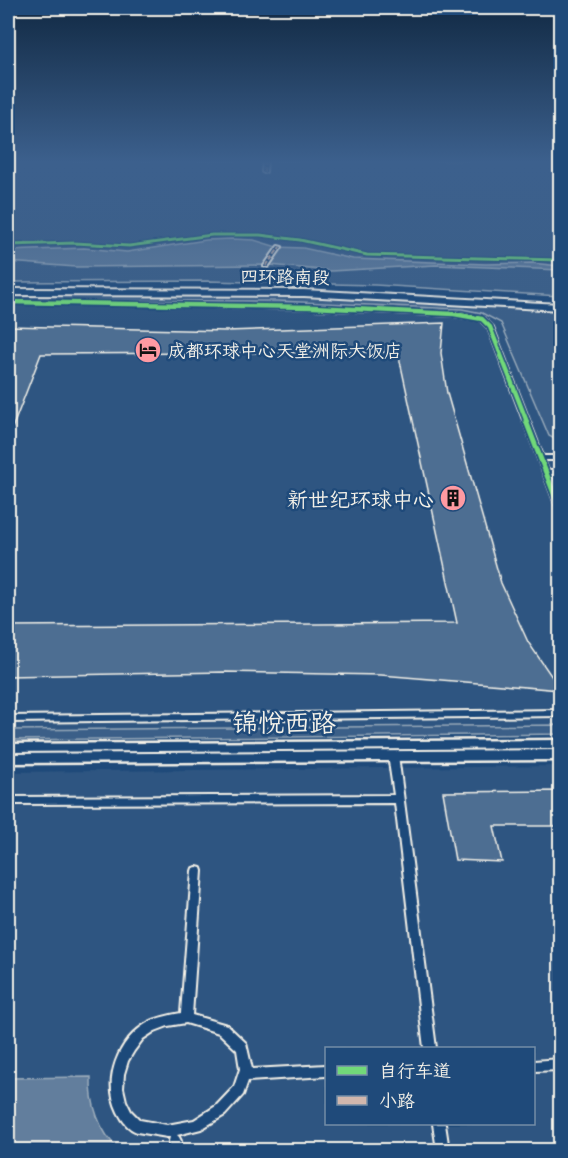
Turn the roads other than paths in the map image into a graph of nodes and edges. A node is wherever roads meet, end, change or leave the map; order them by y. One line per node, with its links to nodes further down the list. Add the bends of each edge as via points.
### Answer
1 (280, 246): 2 (street)
2 (266, 266)
3 (8, 286): 5 (highway, 四环路南段, via 345,288)
4 (8, 292): 7 (highway, 四环路南段, via 304,293)
5 (561, 301)
6 (8, 302): 8 (street, via 313,307 475,317 490,327)
7 (561, 307)
8 (542, 458): 9 (street); 10 (street)
9 (561, 458)
10 (547, 472): 11 (street); 12 (street)
11 (561, 472)
12 (561, 509)
13 (561, 713): 14 (street)
14 (8, 719)
15 (561, 744): 16 (main road, 锦悦西路)
16 (8, 748)
17 (561, 754): 18 (main road, 锦悦西路)
18 (393, 755): 19 (main road, 锦悦西路); 20 (street)
19 (8, 759)
20 (399, 799): 21 (street); 24 (street)
21 (8, 801)
22 (197, 871): 23 (street)
23 (186, 1018): 28 (street, via 222,1028 244,1057); 30 (street, via 168,1020 136,1038 124,1053 118,1070 122,1110 135,1126)
24 (430, 1047)
25 (561, 1065): 26 (street)
26 (535, 1066)
27 (325, 1071): 28 (street)
28 (247, 1075): 30 (street, via 244,1095 234,1113 218,1128)
29 (440, 1125): 31 (street)
30 (175, 1146)
31 (443, 1150)

